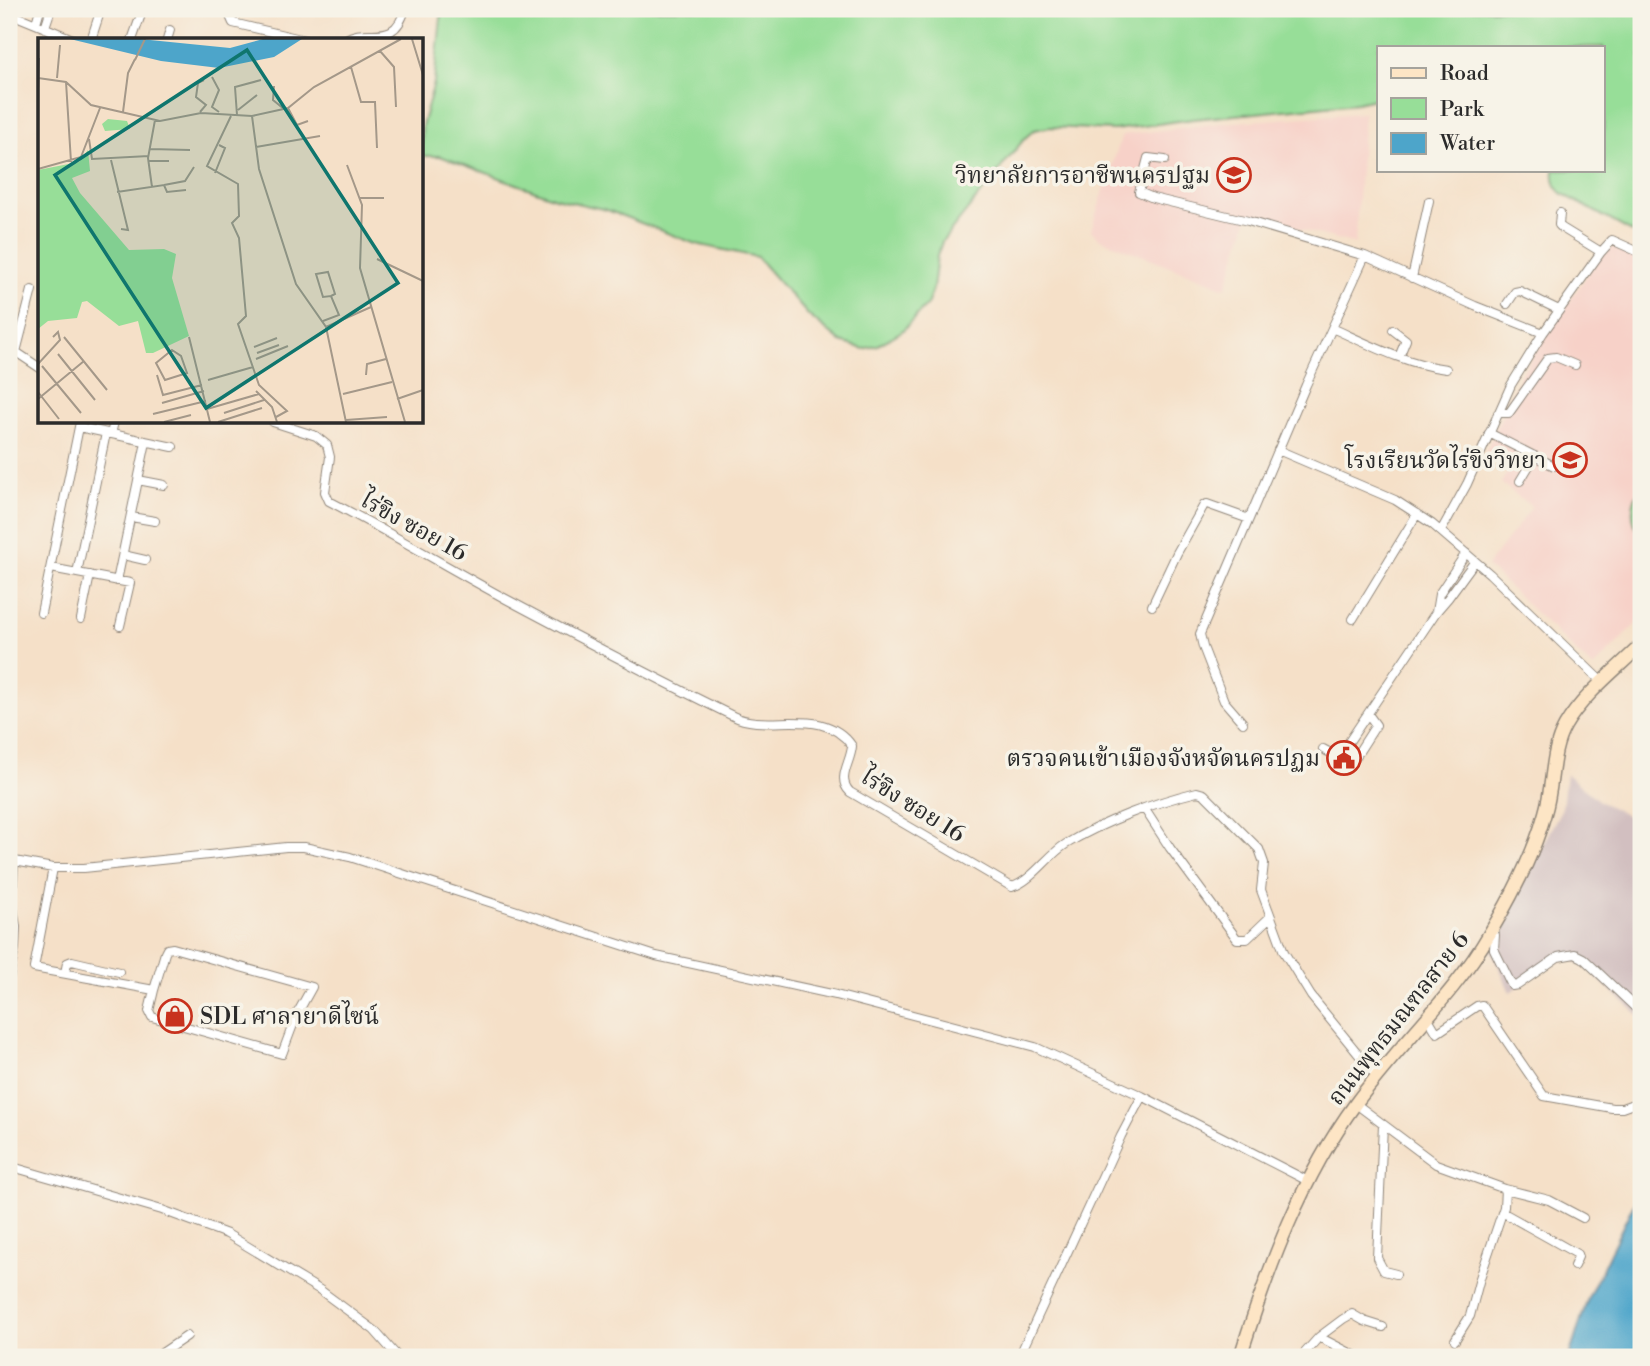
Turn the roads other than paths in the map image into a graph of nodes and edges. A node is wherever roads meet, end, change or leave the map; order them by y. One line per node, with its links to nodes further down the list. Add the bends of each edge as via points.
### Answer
1 (40, 9): 8 (street)
2 (51, 9): 9 (street)
3 (101, 9): 12 (street)
4 (143, 9): 13 (street)
5 (230, 9): 15 (street, via 233,23)
6 (405, 9): 16 (street, via 391,31)
7 (9, 13): 8 (street)
8 (36, 23): 9 (street)
9 (45, 27): 11 (street)
10 (170, 30): 14 (street)
11 (70, 38)
12 (92, 38)
13 (133, 38)
14 (168, 38)
15 (297, 38)
16 (348, 38)
17 (1166, 160): 22 (street, via 1147,160 1138,189 1141,194)
18 (1429, 201): 23 (street)
19 (1559, 213): 20 (street, via 1562,228)
20 (1601, 252): 21 (street, via 1612,240); 26 (street)
21 (1641, 253)
22 (1365, 256): 23 (street); 27 (street)
23 (1412, 278): 29 (street)
24 (32, 290): 30 (street)
25 (1507, 304): 26 (street, via 1520,291)
26 (1559, 310): 29 (street)
27 (1332, 328): 31 (street); 43 (street)
28 (1392, 330): 31 (street, via 1406,340)
29 (1543, 333): 35 (street)
30 (13, 351): 33 (street)
31 (1399, 357): 34 (street)
32 (1575, 365): 35 (street, via 1548,358 1509,413)
33 (38, 367)
34 (1446, 369)
35 (1498, 413): 39 (street)
36 (79, 424): 40 (street); 58 (street)
37 (113, 424): 40 (street)
38 (279, 424): 74 (street, ไร่ขิง ซอย 16, via 316,436 327,445 330,457 325,492 329,501 738,719 810,723 836,732 852,746 843,778 848,790 1007,885 1018,885 1065,845)
39 (1489, 433): 44 (street); 53 (street)
40 (109, 434): 41 (street); 59 (street)
41 (146, 442): 42 (street); 46 (street)
42 (173, 447)
43 (1278, 450): 49 (street, via 1395,500); 51 (street)
44 (1535, 457): 45 (street); 47 (street)
45 (1554, 466)
46 (138, 480): 48 (street); 50 (street)
47 (1520, 481)
48 (164, 485)
49 (1417, 514): 53 (street); 66 (street)
50 (131, 517): 52 (street); 55 (street)
51 (1249, 519): 62 (street, via 1204,505); 71 (street, via 1200,634 1224,701)
52 (155, 521)
53 (1441, 531): 54 (street)
54 (1466, 553): 57 (street); 64 (street, via 1438,594)
55 (122, 555): 56 (street); 61 (street)
56 (145, 559)
57 (1475, 561): 64 (street); 69 (street)
58 (51, 568): 59 (street); 63 (street)
59 (77, 573): 60 (street)
60 (90, 575): 61 (street); 65 (street)
61 (117, 581): 67 (street, via 130,583)
62 (1152, 606)
63 (41, 612)
64 (1436, 612): 70 (street)
65 (81, 619)
66 (1353, 619)
67 (120, 626)
68 (1641, 645): 69 (main road, ถนนพุทธมณฑลสาย 6)
69 (1603, 683): 78 (main road, ถนนพุทธมณฑลสาย 6, via 1559,738 1543,821)
70 (1368, 714): 73 (street); 73 (street, via 1376,725 1351,764)
71 (1243, 723)
72 (1323, 749): 73 (street)
73 (1338, 758)
74 (1144, 808): 77 (street, via 1237,939 1247,939); 77 (street, ไร่ขิง ซอย 16, via 1197,792 1204,794 1259,849 1264,863 1261,890)
75 (11, 861): 76 (street); 82 (street, via 16,927)
76 (53, 868): 81 (street, via 34,968); 88 (street, via 117,866 267,848 328,852 656,956 1021,1042)
77 (1270, 917): 87 (street, ไร่ขิง ซอย 16, via 1284,952 1311,996)
78 (1491, 931): 85 (street, via 1494,949 1512,986 1558,957 1575,954); 86 (main road, ถนนพุทธมณฑลสาย 6, via 1458,982)
79 (95, 967): 80 (street); 81 (street, via 69,962); 83 (street)
80 (119, 972)
81 (65, 973): 83 (street)
82 (9, 978)
83 (93, 979): 84 (street)
84 (154, 990): 84 (street, via 165,953 173,948 312,986 282,1054 152,1017)
85 (1641, 1013)
86 (1427, 1018): 87 (main road, ถนนพุทธมณฑลสาย 6); 90 (street, via 1437,1033 1482,1005 1544,1096 1612,1108)
87 (1377, 1077): 89 (main road, ถนนพุทธมณฑลสาย 6)
88 (1142, 1096): 93 (street); 105 (street)
89 (1356, 1104): 91 (street); 93 (main road, ถนนพุทธมณฑลสาย 6)
90 (1633, 1104)
91 (1383, 1125): 94 (street, via 1436,1164); 98 (street, via 1377,1258 1384,1271)
92 (9, 1166): 104 (street, via 162,1210 227,1234 320,1290 374,1330)
93 (1308, 1181): 106 (main road, ถนนพุทธมณฑลสาย 6)
94 (1505, 1189): 95 (street); 96 (street, via 1549,1200)
95 (1502, 1212): 97 (street, via 1577,1254); 102 (street, via 1470,1316)
96 (1583, 1218)
97 (1574, 1266)
98 (1396, 1274)
99 (1384, 1327): 101 (street, via 1352,1314)
100 (187, 1336): 103 (street)
101 (1320, 1337): 107 (street); 108 (street)
102 (1455, 1340)
103 (156, 1357)
104 (398, 1357)
105 (1019, 1357)
106 (1240, 1357)
107 (1301, 1357)
108 (1358, 1357)

